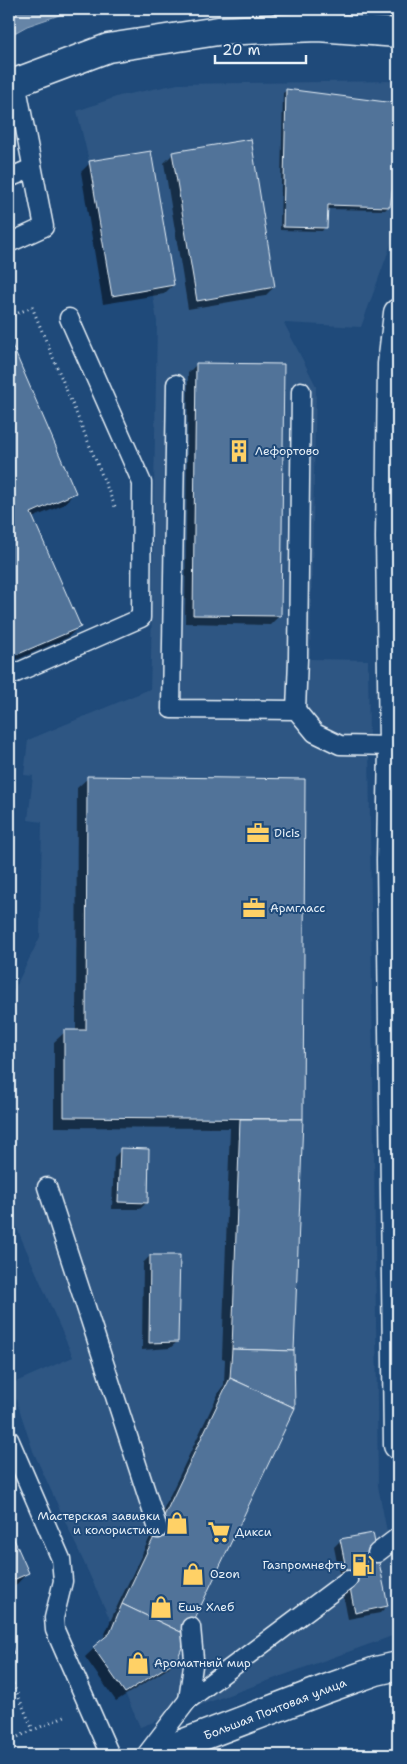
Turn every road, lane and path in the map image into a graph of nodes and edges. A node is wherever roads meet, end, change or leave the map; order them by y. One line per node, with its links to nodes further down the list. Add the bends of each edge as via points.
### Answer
1 (398, 33): 2 (street, via 318,27 218,31 108,48)
2 (12, 84): 3 (lane)
3 (32, 168): 4 (lane); 5 (lane, via 44,228)
4 (9, 178)
5 (9, 242)
6 (398, 313): 13 (street, via 392,364 390,538)
7 (9, 317): 11 (path, via 32,307)
8 (68, 318): 12 (lane, via 142,483 141,618)
9 (176, 384): 14 (lane, via 172,709)
10 (301, 391): 14 (lane)
11 (119, 515)
12 (9, 676)
13 (396, 679): 15 (street)
14 (296, 710): 15 (lane, via 315,733 340,745)
15 (393, 746): 16 (street)
16 (395, 860): 19 (street)
17 (47, 1187): 20 (lane)
18 (9, 1439): 28 (lane, via 61,1559 62,1581 54,1618 55,1630)
19 (398, 1445)
20 (158, 1529)
21 (398, 1537): 22 (lane)
22 (377, 1553)
23 (348, 1580): 27 (lane)
24 (191, 1627): 27 (lane, via 194,1658)
25 (398, 1666): 33 (street, Большая Почтовая улица, via 323,1690)
26 (9, 1675): 29 (path)
27 (188, 1700): 32 (lane)
28 (88, 1706): 29 (path); 31 (lane)
29 (33, 1730): 30 (path)
30 (9, 1741)
31 (110, 1755)
32 (146, 1755)
33 (153, 1755)

